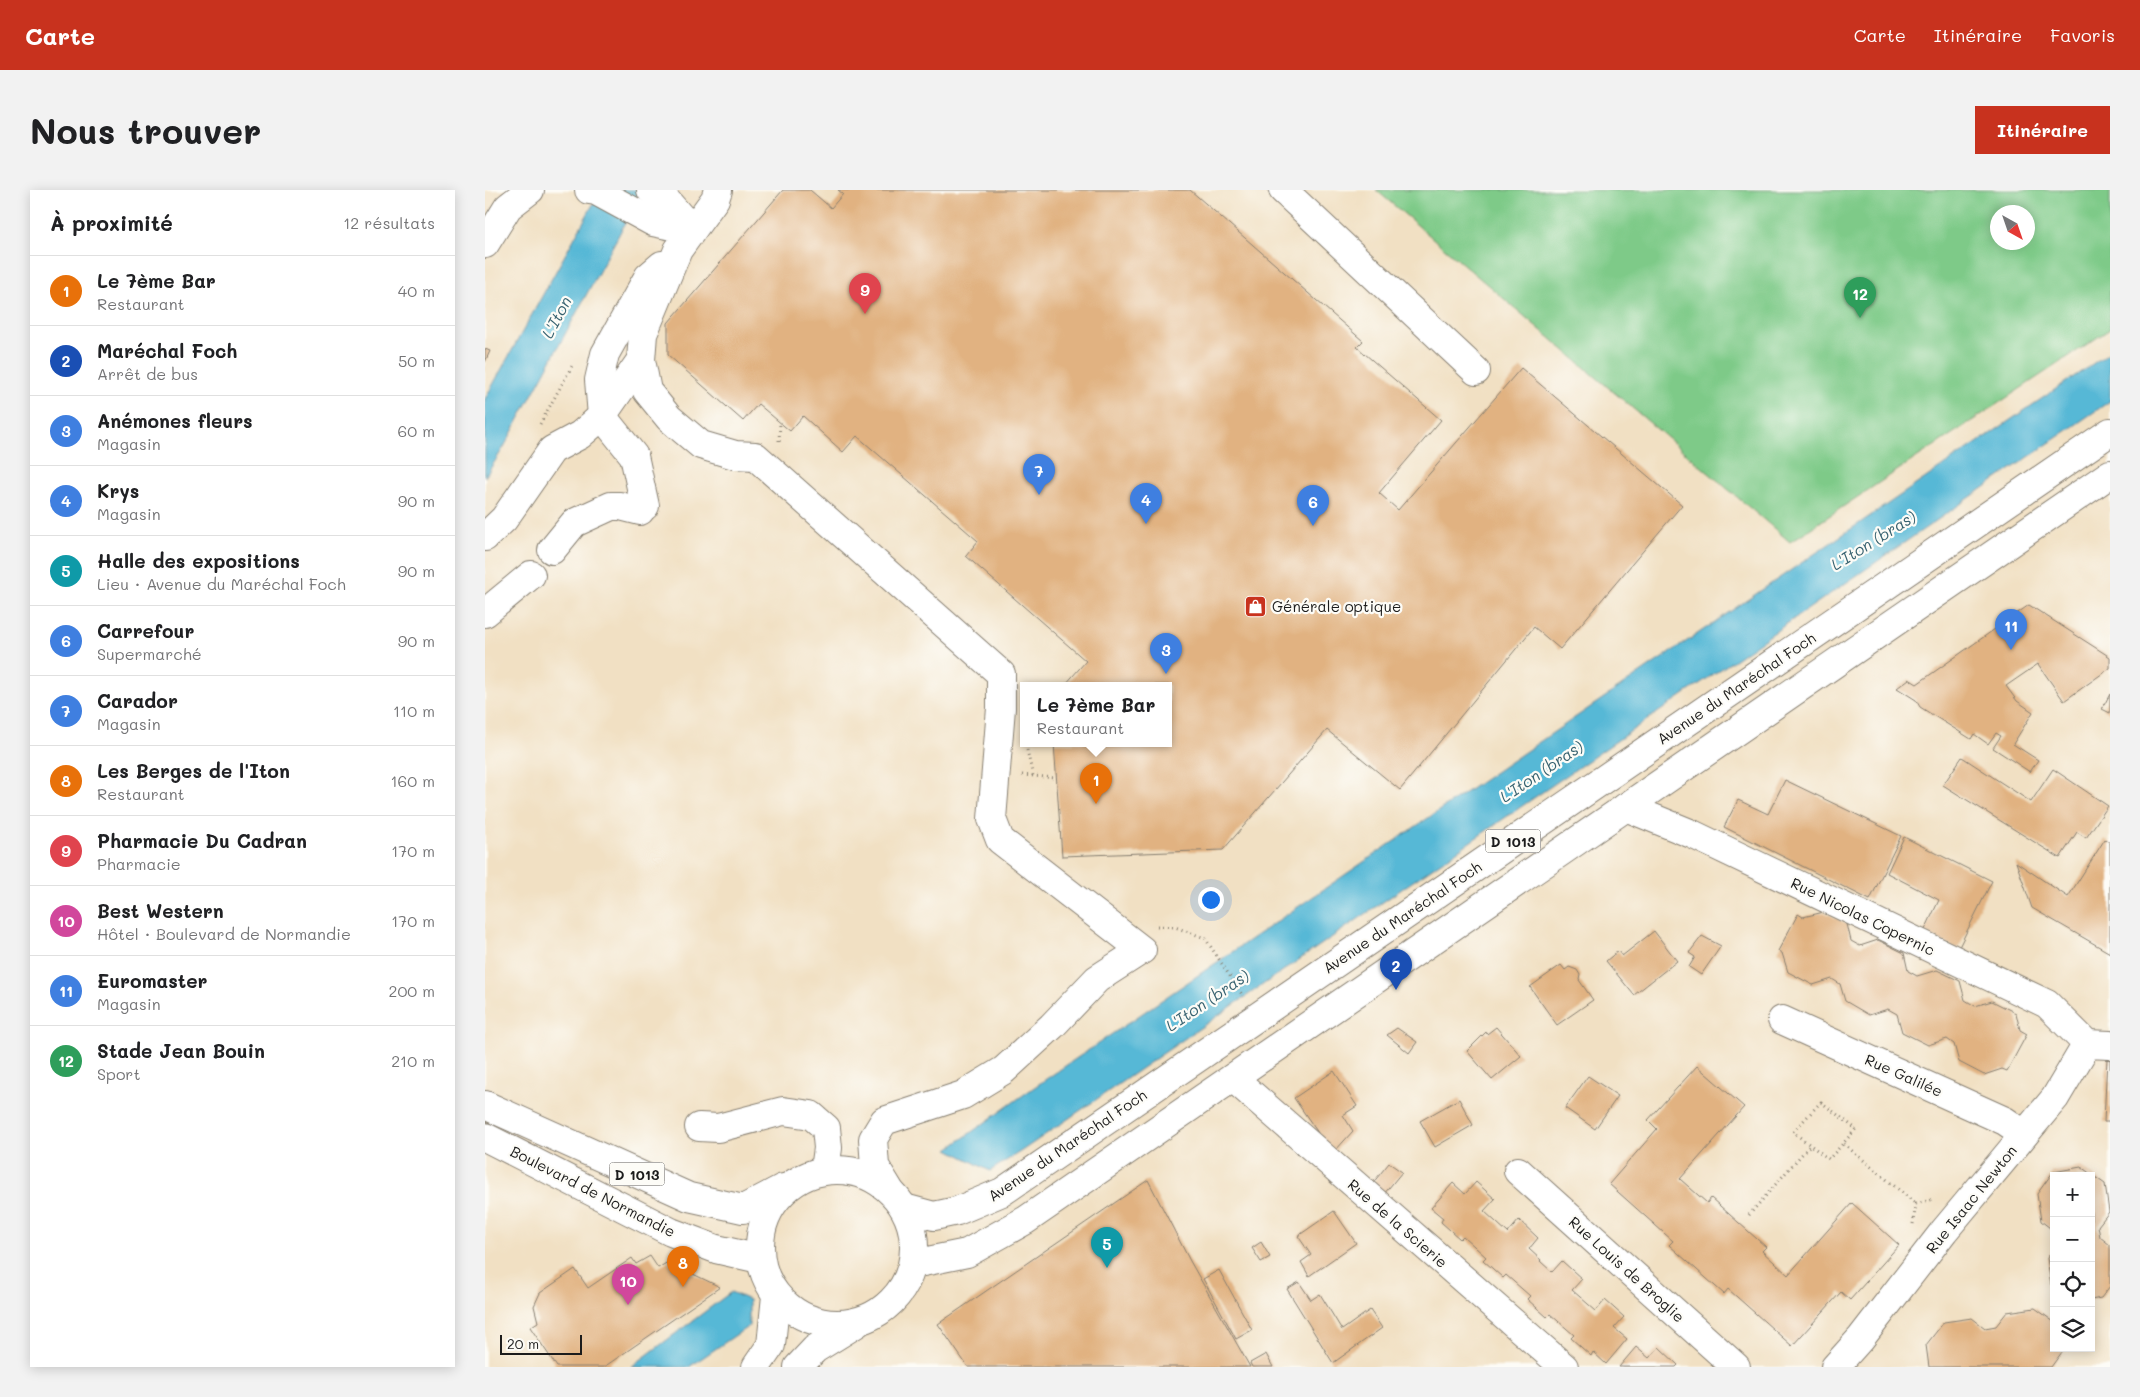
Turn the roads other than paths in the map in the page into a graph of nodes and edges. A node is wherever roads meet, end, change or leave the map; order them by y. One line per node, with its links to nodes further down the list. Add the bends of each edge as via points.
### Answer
1 (530, 190): 7 (main road, via 508,206)
2 (1283, 190): 9 (main road)
3 (592, 191): 6 (main road)
4 (652, 191): 6 (main road, via 665,199)
5 (723, 193): 6 (main road)
6 (685, 240): 8 (main road, via 643,334); 10 (main road, via 648,277 605,354 599,380)
7 (485, 244)
8 (641, 360): 10 (main road); 30 (main road, via 647,391 669,418 701,445 735,455 755,456 1001,674 992,820 1000,840 1141,950 1097,979 1004,1070 963,1096 884,1121 873,1139 875,1166)
9 (1476, 371)
10 (602, 416): 13 (main road, via 580,435 553,450 504,519); 14 (main road, via 634,456 643,509 611,506 574,523)
11 (2110, 432): 30 (main road, Avenue du Maréchal Foch / D 1013, via 1002,1192 957,1211 934,1216)
12 (2110, 474): 17 (main road, D 1013)
13 (485, 537)
14 (552, 550)
15 (531, 575): 16 (main road)
16 (485, 613)
17 (1626, 807): 19 (main road, Rue Nicolas Copernic, via 1692,834 2047,1004); 20 (main road, D 1013)
18 (1782, 1020): 25 (main road, Rue Galilée, via 2005,1121)
19 (2098, 1044): 25 (main road, Rue Isaac Newton)
20 (1233, 1078): 32 (main road, D 1013, via 1026,1220 967,1253); 37 (main road, Rue de la Scierie)
21 (485, 1098): 23 (main road)
22 (485, 1105): 23 (main road, Boulevard de Normandie / D 1013)
23 (525, 1124): 29 (main road, Boulevard de Normandie / D 1013, via 689,1197 743,1210)
24 (699, 1127): 27 (main road, via 718,1128 783,1111 811,1115 825,1128 828,1148)
25 (2024, 1134): 39 (main road, Rue Isaac Newton)
26 (485, 1137): 31 (main road, Boulevard de Normandie / D 1013, via 671,1232 715,1249)
27 (825, 1170): 29 (main road); 30 (main road, via 848,1170 870,1177)
28 (1518, 1171): 38 (main road, Rue Louis de Broglie)
29 (791, 1184): 31 (main road, via 765,1217 759,1237)
30 (896, 1199): 32 (main road, via 912,1226)
31 (760, 1259): 33 (main road, via 765,1278)
32 (913, 1264): 34 (main road, via 893,1301 877,1314)
33 (776, 1296): 34 (main road, via 793,1312 813,1322 835,1325); 35 (main road, via 771,1345)
34 (858, 1322): 36 (main road, via 815,1349)
35 (756, 1367)
36 (798, 1367)
37 (1564, 1367)
38 (1736, 1367)
39 (1835, 1367)

